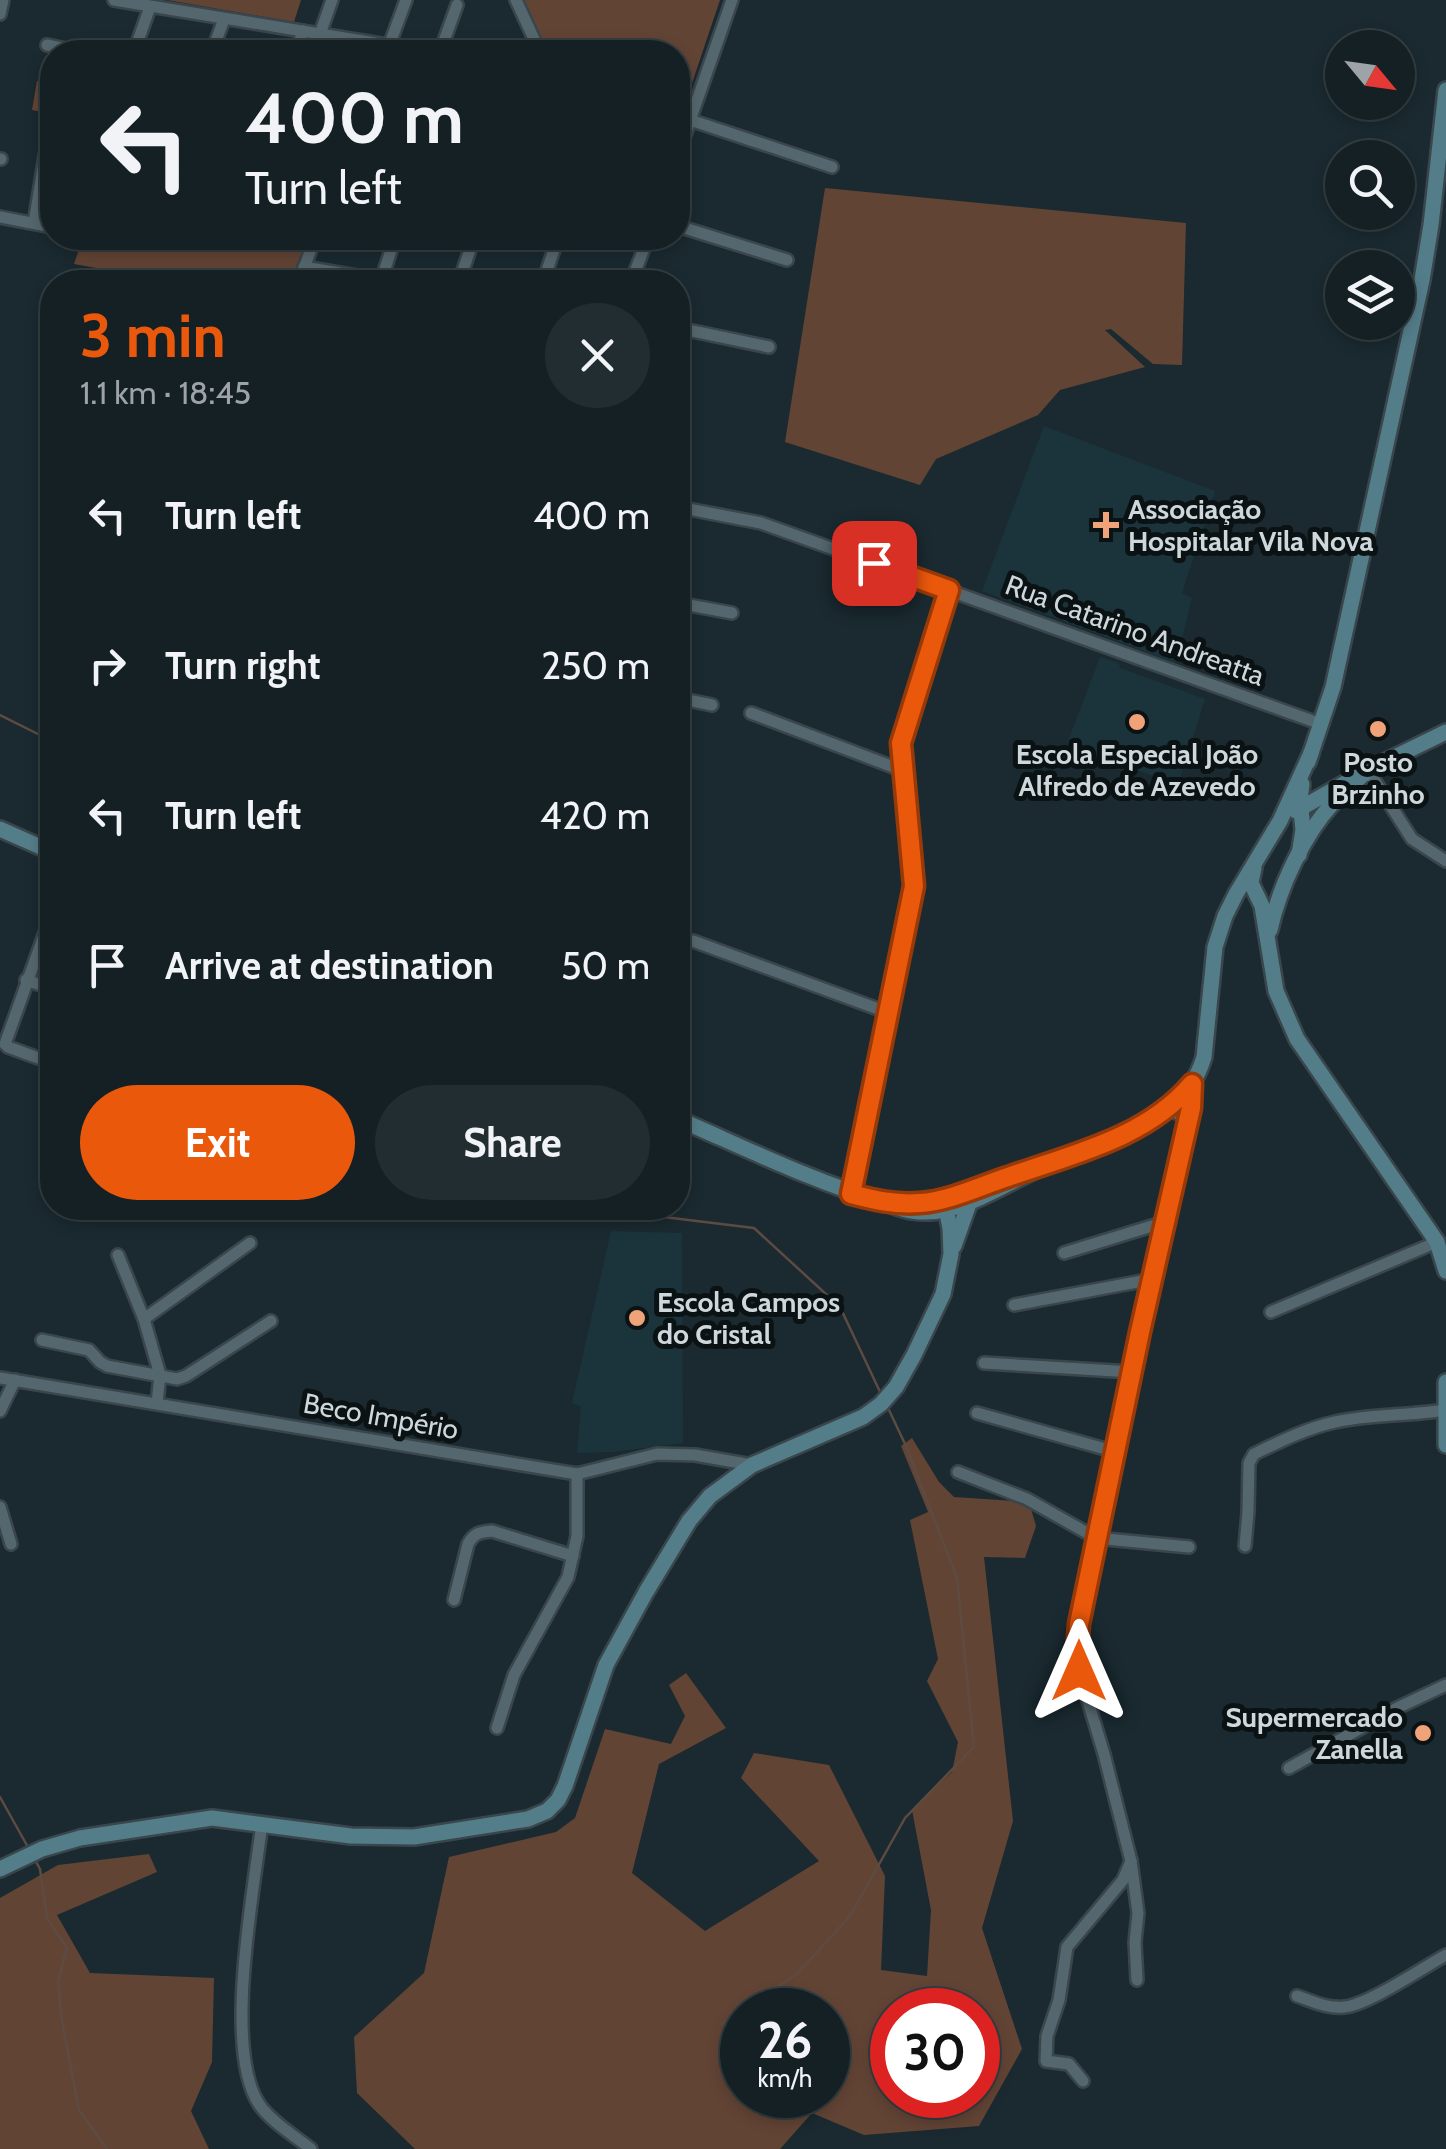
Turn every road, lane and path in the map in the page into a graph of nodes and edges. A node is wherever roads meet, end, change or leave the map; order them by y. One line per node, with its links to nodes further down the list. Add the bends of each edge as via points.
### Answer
1 (3, 0): 9 (street)
2 (114, 0): 8 (street)
3 (332, 0): 12 (street)
4 (406, 0): 17 (street)
5 (516, 0): 19 (street)
6 (732, 0): 21 (street)
7 (457, 5): 18 (street)
8 (150, 7): 10 (street); 13 (street)
9 (0, 14)
10 (224, 18): 11 (street); 14 (street)
11 (304, 32): 12 (street); 15 (street)
12 (320, 34): 16 (street)
13 (138, 40)
14 (216, 40)
15 (301, 40)
16 (347, 40)
17 (387, 40)
18 (444, 40)
19 (534, 40)
20 (1446, 90): 43 (main road, via 1422,280)
21 (690, 104)
22 (690, 121): 23 (street)
23 (832, 166)
24 (40, 187): 26 (street)
25 (0, 217): 26 (street)
26 (34, 223): 27 (street)
27 (40, 224)
28 (690, 230): 30 (street)
29 (310, 250): 31 (street)
30 (787, 260)
31 (304, 267): 32 (street); 33 (street)
32 (303, 270)
33 (320, 270)
34 (690, 331): 35 (street)
35 (769, 347)
36 (690, 509): 37 (street, Rua Catarino Andreatta, via 762,523)
37 (949, 590): 43 (street, Rua Catarino Andreatta); 46 (street, via 901,743)
38 (690, 605): 39 (street)
39 (732, 612)
40 (690, 700): 41 (street)
41 (712, 704)
42 (752, 712): 46 (street)
43 (1321, 724): 45 (main road)
44 (1446, 732): 47 (main road)
45 (1311, 753): 48 (main road); 49 (main road)
46 (904, 770): 63 (street, via 914,886)
47 (1368, 770): 48 (main road); 52 (main road, via 1333,803); 53 (street, via 1412,839)
48 (1301, 809): 49 (main road); 52 (main road)
49 (1280, 822): 54 (main road)
50 (0, 830): 51 (main road)
51 (40, 847)
52 (1299, 855): 55 (main road)
53 (1446, 861)
54 (1254, 867): 56 (main road, via 1251,883); 57 (main road)
55 (1285, 883): 56 (main road); 60 (main road)
56 (1258, 896): 57 (main road); 60 (main road)
57 (1232, 902): 65 (main road, via 1216,947 1204,1058)
58 (693, 941): 63 (street)
59 (40, 943): 61 (street)
60 (1268, 944): 76 (main road, via 1276,990 1297,1039)
61 (26, 980): 62 (street); 64 (street, via 5,1044)
62 (40, 985)
63 (889, 1013): 70 (street)
64 (40, 1060)
65 (1187, 1090): 66 (main road); 67 (street)
66 (1170, 1108): 67 (main road); 69 (main road)
67 (1188, 1122): 75 (street)
68 (690, 1125): 70 (main road)
69 (1046, 1166): 71 (main road); 73 (main road)
70 (851, 1194): 72 (main road)
71 (970, 1202): 73 (main road); 78 (main road)
72 (886, 1203): 73 (main road); 74 (main road)
73 (946, 1204): 74 (main road); 78 (main road)
74 (908, 1211): 78 (main road, via 930,1222)
75 (1165, 1222): 79 (street); 82 (street)
76 (1437, 1242): 81 (main road); 84 (street)
77 (250, 1243): 85 (street)
78 (951, 1246): 100 (main road, via 943,1294 896,1388 863,1417)
79 (1064, 1252)
80 (118, 1255): 85 (street)
81 (1446, 1271)
82 (1153, 1279): 83 (street); 89 (street)
83 (1014, 1305)
84 (1271, 1312)
85 (144, 1319): 90 (street)
86 (271, 1320): 90 (street, via 186,1376)
87 (42, 1340): 90 (street, via 89,1350 107,1366)
88 (984, 1363): 89 (street)
89 (1132, 1372): 99 (street)
90 (160, 1375): 94 (street)
91 (0, 1378): 92 (street, Beco Império)
92 (14, 1380): 94 (street, Beco Império); 96 (street)
93 (1446, 1382): 95 (main road)
94 (157, 1403): 102 (street, Beco Império)
95 (1444, 1410): 98 (main road); 106 (street, via 1331,1423 1254,1454 1248,1463)
96 (0, 1411)
97 (977, 1413): 99 (street)
98 (1446, 1445)
99 (1116, 1452): 104 (street)
100 (752, 1465): 102 (street, Beco Império, via 657,1454); 113 (main road, via 710,1496 646,1592 606,1664 565,1786 547,1811 414,1836 351,1836)
101 (958, 1472): 104 (street, via 1028,1499)
102 (577, 1474): 108 (street)
103 (0, 1507): 105 (street)
104 (1096, 1538): 107 (street); 114 (street, via 1079,1624 1079,1671)
105 (11, 1544)
106 (1245, 1546)
107 (1189, 1547)
108 (573, 1556): 109 (street, via 478,1532 468,1544); 111 (street, via 514,1675)
109 (454, 1600)
110 (1446, 1685): 112 (street)
111 (497, 1728)
112 (1289, 1768)
113 (262, 1823): 115 (main road, via 212,1818 80,1838); 120 (street, via 242,2040 260,2105)
114 (1132, 1861): 117 (street); 119 (street, via 1067,1946 1044,2058 1069,2064)
115 (0, 1869)
116 (1446, 1955): 118 (street, via 1346,2007)
117 (1138, 1980)
118 (1297, 1996)
119 (1083, 2081)
120 (312, 2149)

